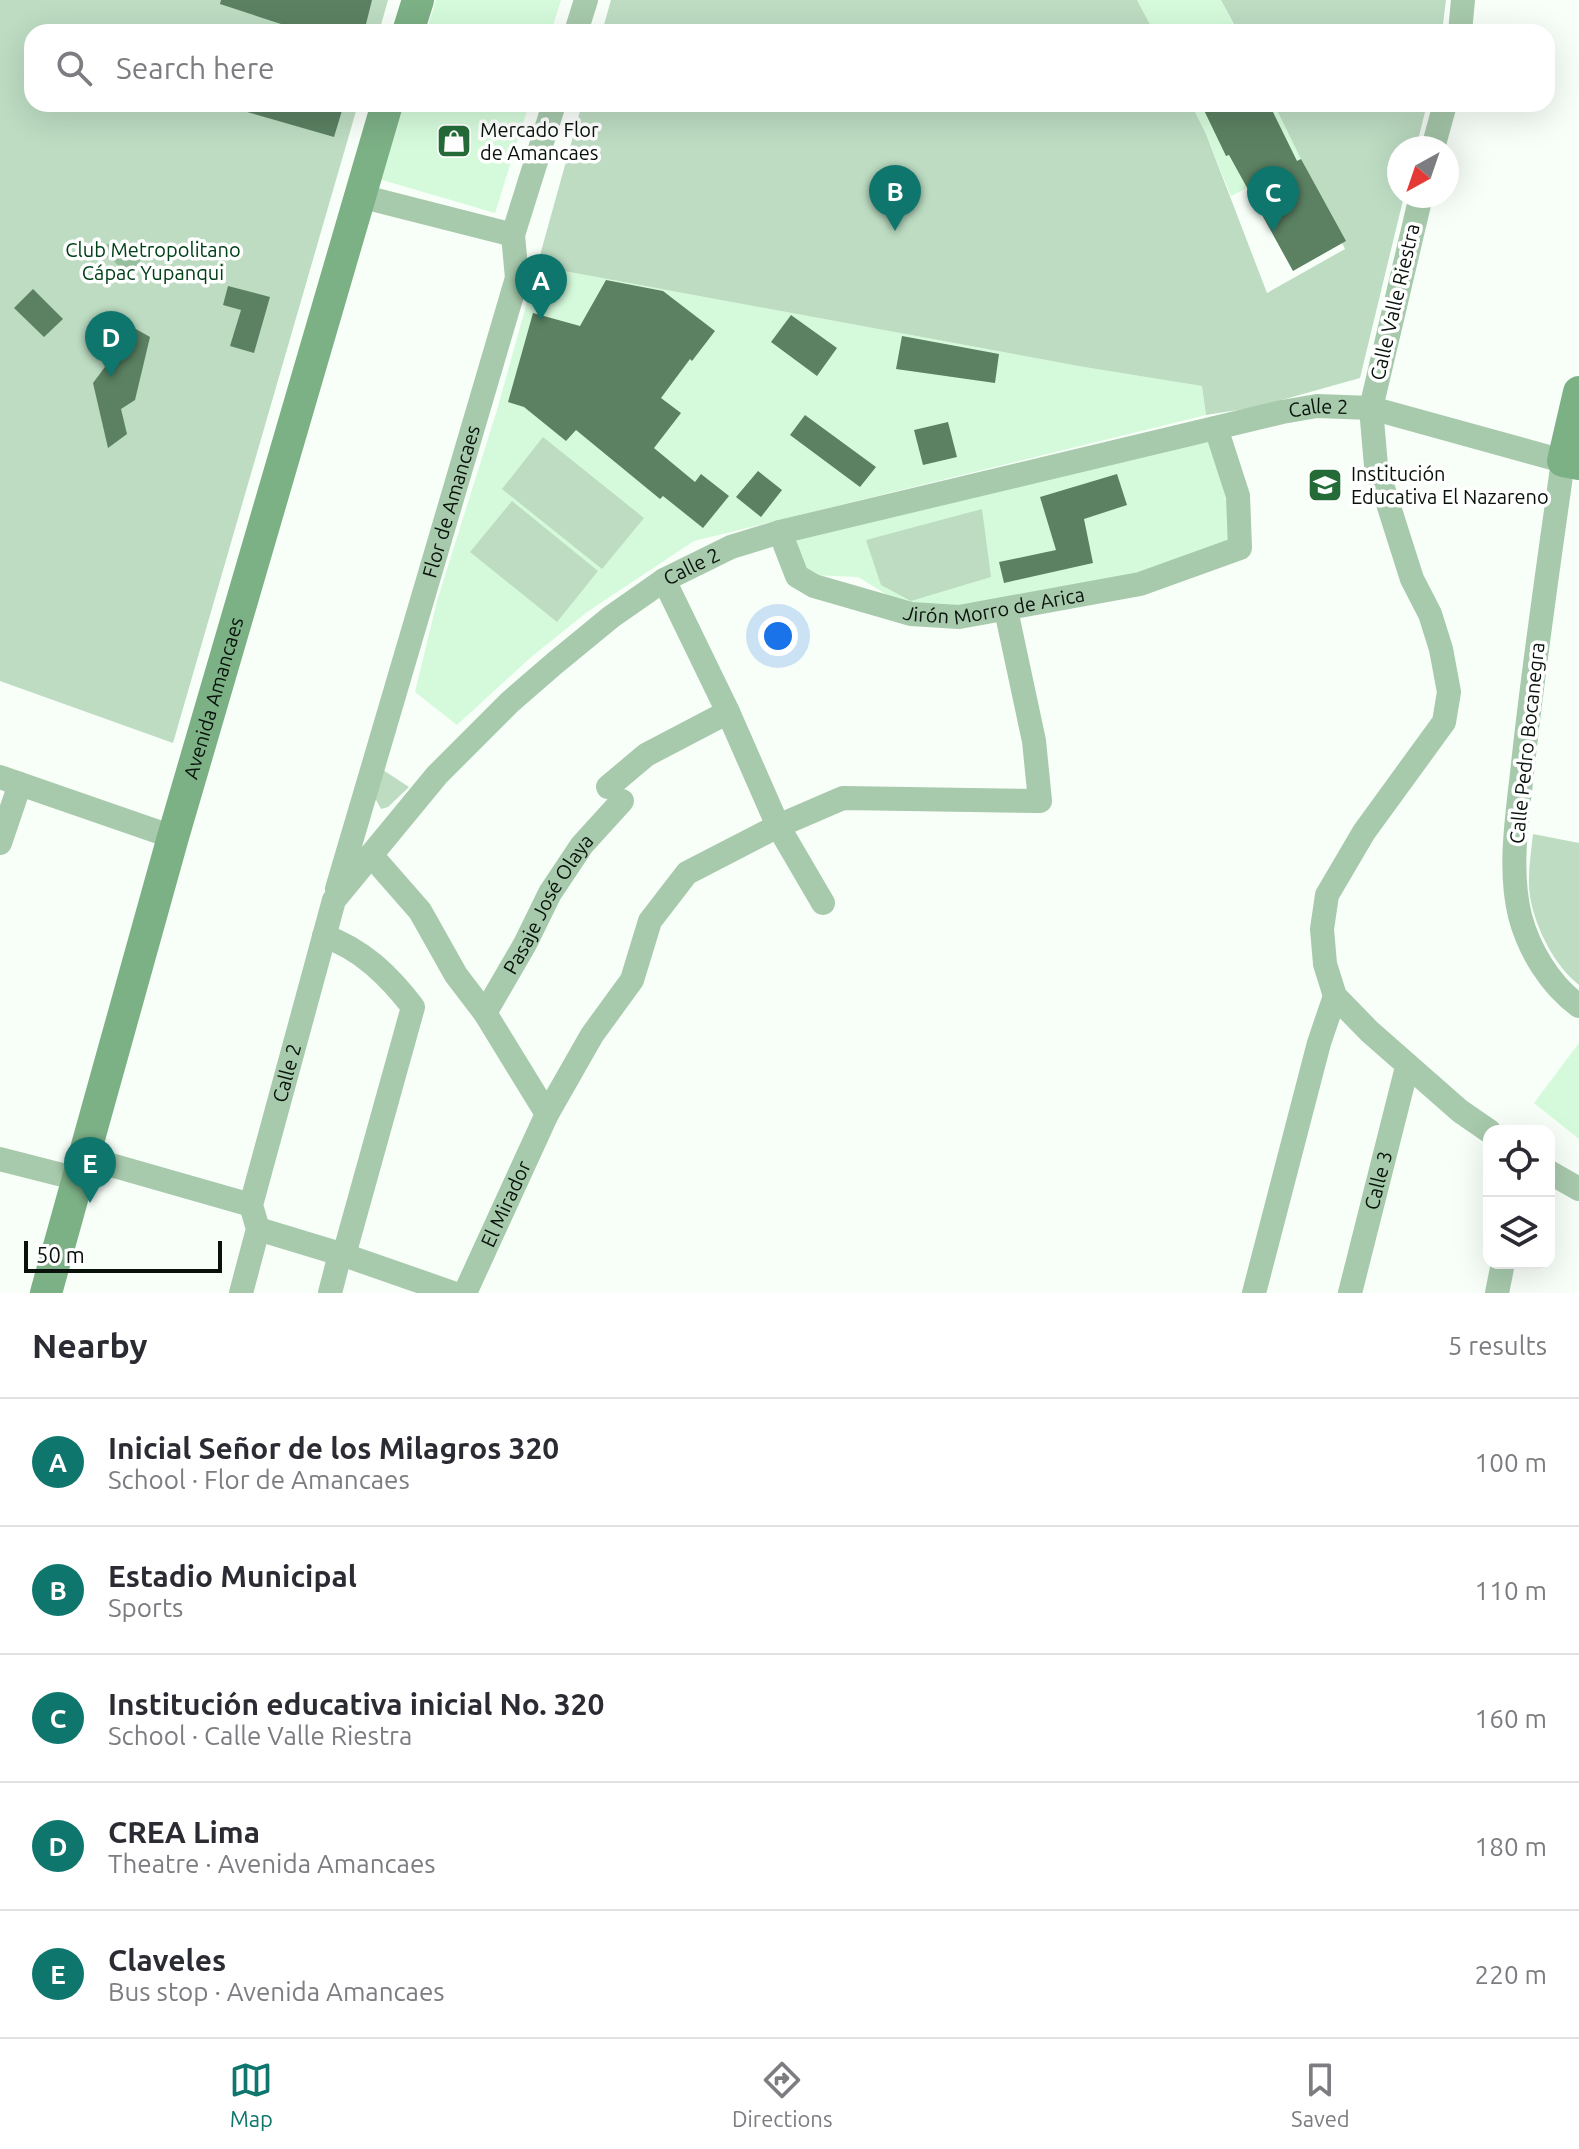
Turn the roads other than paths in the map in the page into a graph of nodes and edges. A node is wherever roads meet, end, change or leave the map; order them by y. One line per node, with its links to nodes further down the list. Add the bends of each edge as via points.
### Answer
1 (418, 0): 4 (street)
2 (586, 0): 5 (street)
3 (1463, 0): 6 (street)
4 (410, 24)
5 (578, 24)
6 (1461, 24)
7 (385, 112): 11 (street, Avenida Amancaes)
8 (551, 112): 13 (street, Flor de Amancaes)
9 (1443, 112): 10 (street)
10 (1436, 136)
11 (360, 196): 13 (street); 24 (street, Avenida Amancaes)
12 (1418, 208): 15 (street, Calle Valle Riestra)
13 (513, 235): 27 (street, Flor de Amancaes, via 517,278)
14 (1579, 392): 17 (street)
15 (1371, 408): 16 (street, Calle 2, via 1317,406); 17 (street, Calle 2); 30 (street, Calle Valle Riestra, via 1376,466 1412,579 1430,614 1449,692 1444,722 1364,832 1327,895 1322,929)
16 (1216, 428): 18 (street, Calle 2); 20 (street, Jirón Morro de Arica, via 1238,496 1240,548 1140,584)
17 (1571, 462): 31 (street, Calle Pedro Bocanegra, via 1533,671 1516,881 1520,915 1532,947 1548,976)
18 (780, 532): 19 (street, Calle 2, via 731,547); 20 (street, Jirón Morro de Arica, via 797,576 814,586 911,614 959,617)
19 (664, 580): 21 (street); 26 (street, Calle 2, via 510,702 437,775)
20 (1006, 610): 23 (street, El Mirador, via 1034,741 1040,801 843,798)
21 (728, 712): 23 (street); 32 (street, Pasaje José Olaya, via 646,755 550,893)
22 (10, 781): 24 (street); 25 (street)
23 (778, 826): 28 (street); 34 (street, El Mirador, via 687,873 664,901 650,921 632,980 592,1035)
24 (173, 837): 37 (street, Avenida Amancaes)
25 (0, 843)
26 (371, 855): 27 (street, Calle 2); 32 (street, via 420,911 456,975)
27 (334, 900): 29 (street, Calle 2)
28 (823, 903)
29 (324, 936): 40 (street, Calle 2); 42 (street, via 346,943 389,976 413,1007)
30 (1335, 996): 33 (street); 49 (street)
31 (1579, 1006)
32 (485, 1013): 34 (street)
33 (1407, 1067): 35 (street); 50 (street, Calle 3)
34 (547, 1114): 48 (street, El Mirador)
35 (1483, 1126)
36 (0, 1159): 37 (street)
37 (81, 1168): 40 (street); 44 (street, Avenida Amancaes)
38 (1555, 1175): 39 (street)
39 (1579, 1189)
40 (251, 1205): 41 (street)
41 (258, 1229): 42 (street); 45 (street)
42 (342, 1254): 46 (street); 47 (street)
43 (1502, 1269): 51 (street)
44 (46, 1293)
45 (241, 1293)
46 (330, 1293)
47 (453, 1293)
48 (465, 1293)
49 (1254, 1293)
50 (1350, 1293)
51 (1497, 1293)

